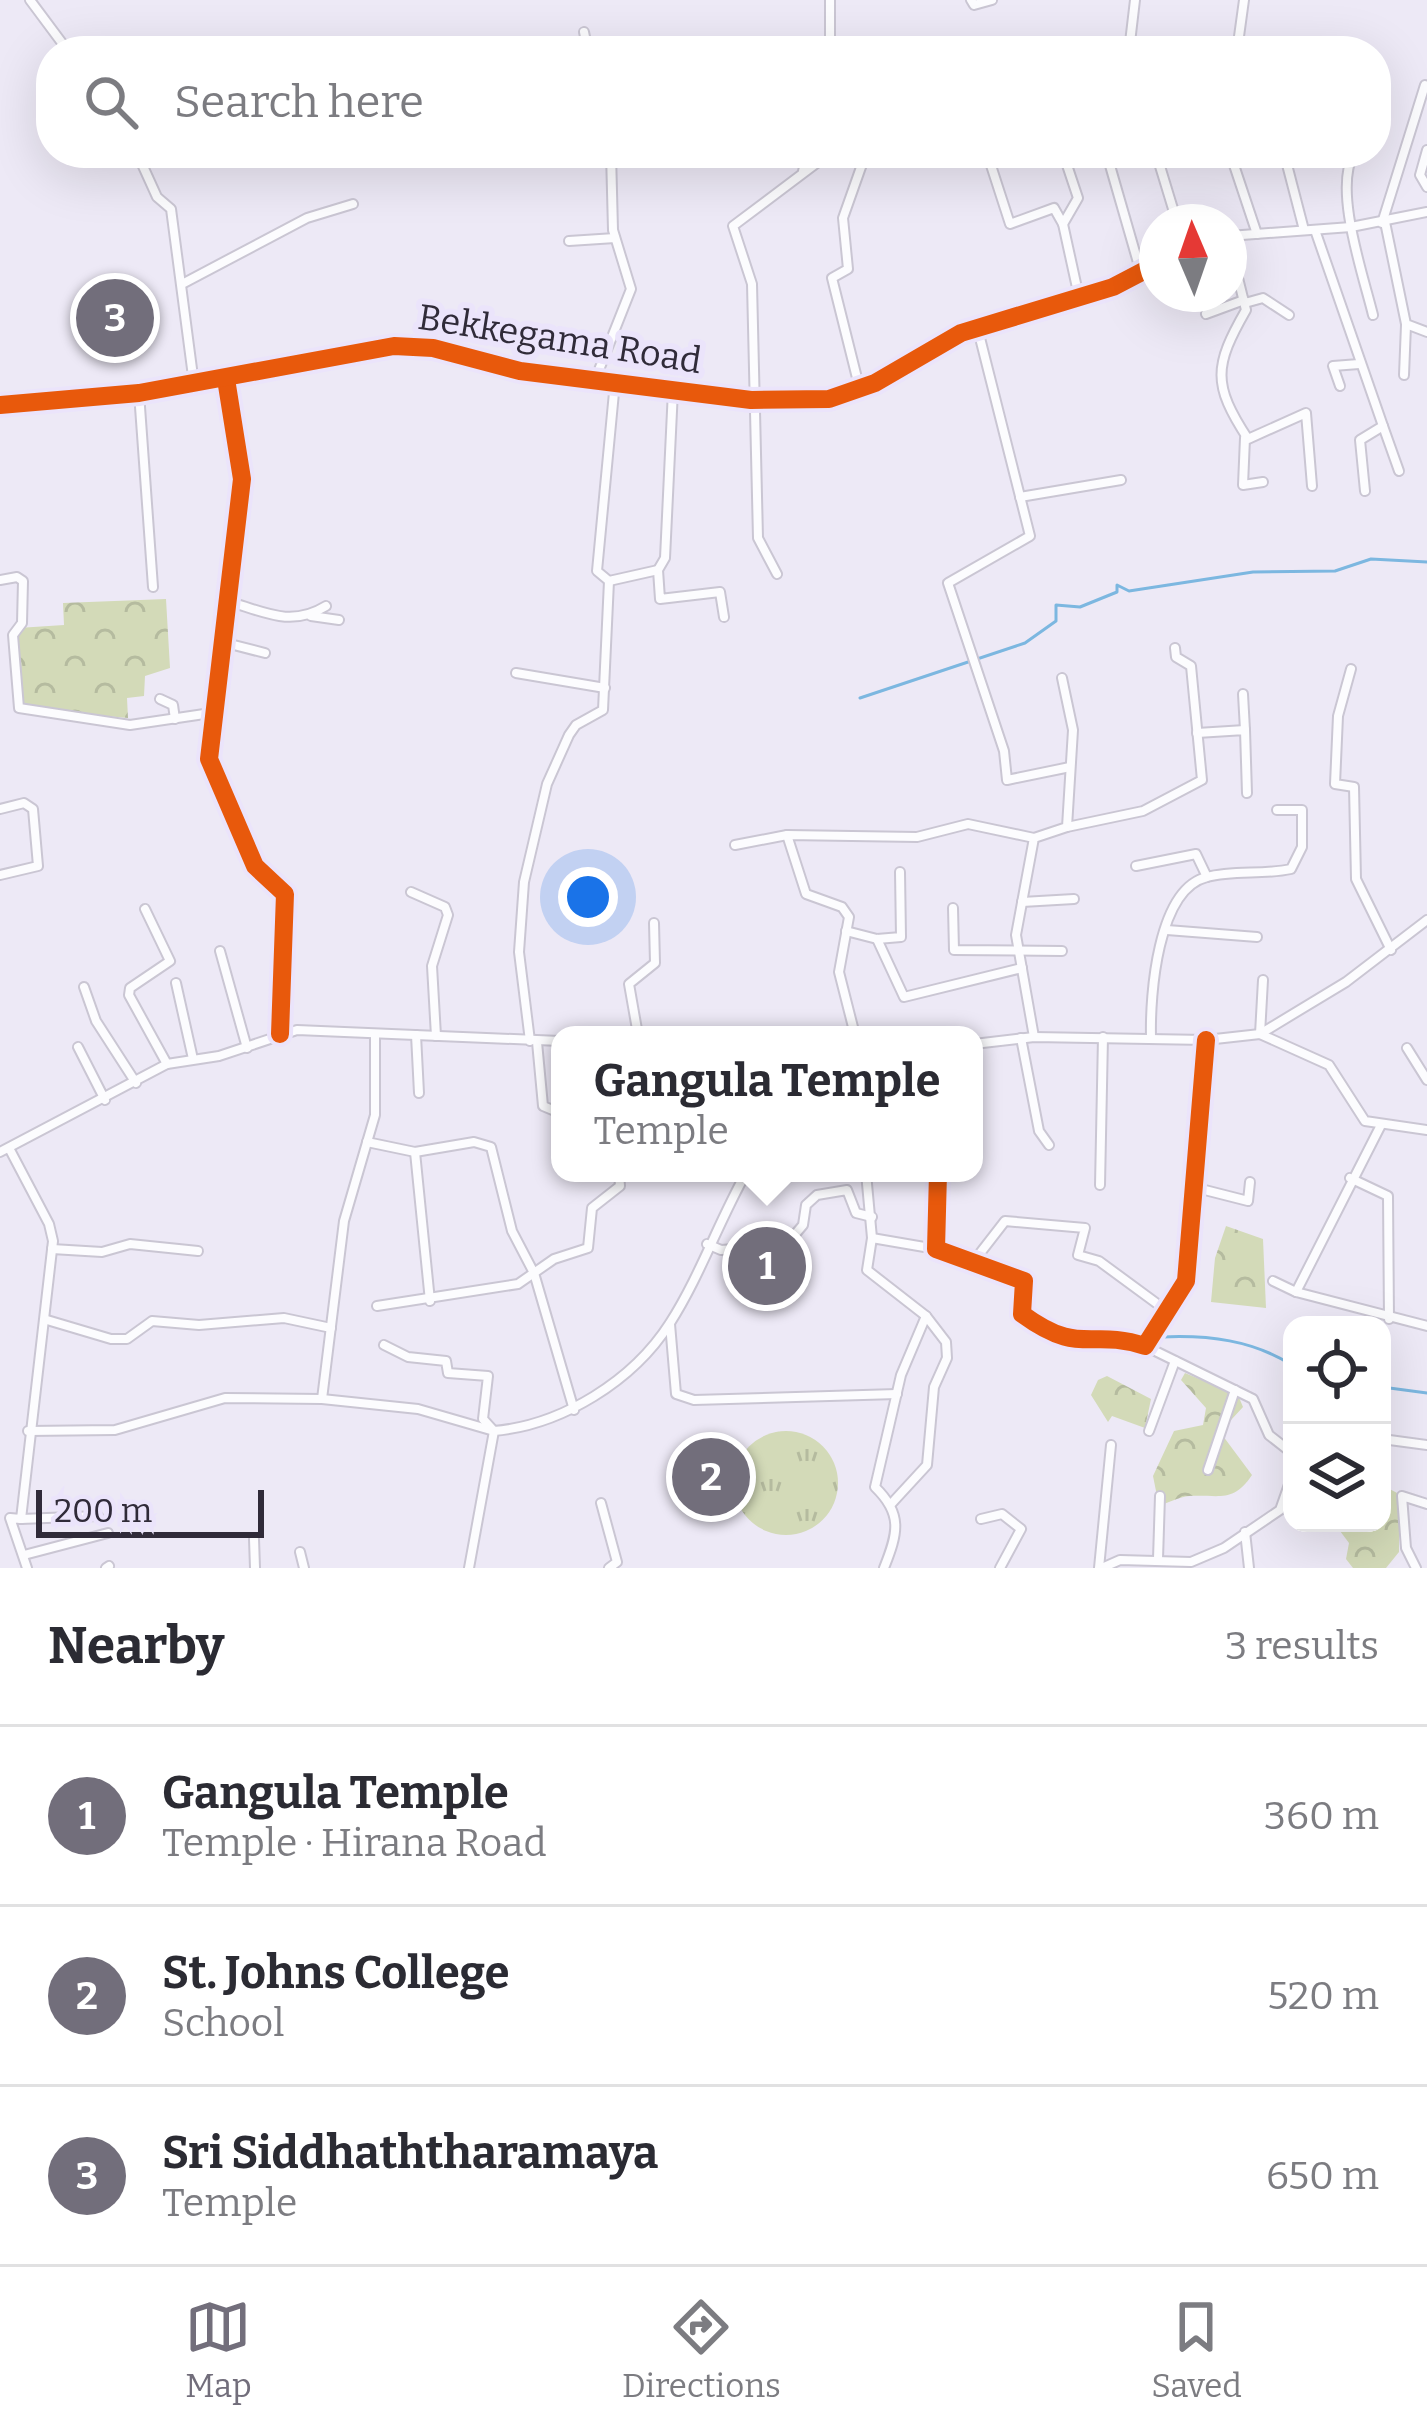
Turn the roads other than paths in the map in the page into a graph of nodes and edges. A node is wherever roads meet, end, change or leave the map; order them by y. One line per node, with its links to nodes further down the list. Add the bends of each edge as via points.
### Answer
1 (30, 0): 8 (street)
2 (830, 0): 10 (street)
3 (971, 0): 4 (street)
4 (992, 0)
5 (1135, 0): 11 (street)
6 (1244, 0): 12 (street)
7 (584, 32): 9 (street)
8 (57, 36)
9 (585, 36)
10 (830, 36)
11 (1131, 36)
12 (1239, 36)
13 (1425, 85): 14 (street)
14 (1423, 110): 33 (street)
15 (1427, 150): 29 (street, via 1420,175)
16 (144, 168): 43 (street, via 171,209)
17 (612, 168): 39 (street)
18 (803, 168): 28 (street)
19 (808, 168): 28 (street)
20 (861, 168): 62 (street, via 843,218 848,269 832,278)
21 (992, 168): 34 (street, via 1010,224 1054,208)
22 (1068, 168): 34 (street, via 1078,198)
23 (1111, 168): 41 (street)
24 (1161, 168): 31 (street)
25 (1235, 168): 37 (street)
26 (1289, 168): 36 (street)
27 (1347, 168): 35 (street)
28 (802, 172): 64 (street, via 733,226 752,284)
29 (1427, 187)
30 (353, 203): 43 (street, via 307,218)
31 (1172, 204)
32 (1425, 215): 33 (street)
33 (1383, 222): 35 (street); 51 (street)
34 (1064, 224): 44 (street)
35 (1351, 227): 36 (street); 50 (street)
36 (1310, 230): 37 (street); 54 (street)
37 (1257, 234): 38 (street)
38 (1247, 236)
39 (615, 238): 40 (street); 57 (street, via 631,289)
40 (569, 242)
41 (1139, 266)
42 (1139, 274): 44 (street, Bekkegama Road)
43 (184, 283): 59 (street)
44 (1079, 297): 52 (street, Bekkegama Road)
45 (1247, 301): 49 (street, via 1263,298)
46 (1212, 312): 48 (street)
47 (1240, 312): 67 (street, via 1219,382)
48 (1205, 314)
49 (1289, 315)
50 (1373, 315)
51 (1406, 324): 53 (street); 55 (street)
52 (977, 326): 62 (street, Bekkegama Road); 73 (street)
53 (1427, 332)
54 (1359, 364): 60 (street, via 1333,366); 66 (street)
55 (1404, 375)
56 (226, 379): 57 (street, Bekkegama Road, via 394,346); 59 (street, Bekkegama Road); 79 (street, via 242,471)
57 (596, 380): 58 (street, Bekkegama Road)
58 (615, 382): 61 (street, Bekkegama Road); 77 (street, via 597,571)
59 (194, 384): 63 (street, Bekkegama Road)
60 (1340, 386)
61 (673, 390): 64 (street, Bekkegama Road); 74 (street)
62 (860, 390): 64 (street, Bekkegama Road)
63 (139, 393): 65 (street, Bekkegama Road); 78 (street)
64 (751, 400): 75 (street, via 758,538)
65 (0, 404)
66 (1383, 427): 68 (street); 72 (street, via 1360,440)
67 (1246, 436): 70 (street, via 1243,484); 71 (street, via 1254,440 1306,413)
68 (1399, 471)
69 (1121, 480): 73 (street)
70 (1263, 482)
71 (1312, 486)
72 (1365, 491)
73 (1020, 497): 97 (street, via 1030,536 948,583 1007,780)
74 (658, 571): 77 (street); 82 (street, via 660,599 720,592)
75 (777, 574)
76 (0, 580): 94 (street, via 23,581 22,623 13,635 20,708 113,724)
77 (609, 581): 90 (street)
78 (153, 586)
79 (231, 602): 81 (street, via 269,617); 84 (street)
80 (326, 606): 81 (street)
81 (310, 615): 83 (street)
82 (724, 617)
83 (339, 620)
84 (226, 643): 86 (street); 93 (street)
85 (1175, 648): 96 (street, via 1192,666)
86 (265, 653)
87 (1351, 669): 121 (street, via 1338,716 1335,784 1354,787 1356,879)
88 (516, 674): 90 (street)
89 (1062, 678): 97 (street)
90 (605, 688): 140 (street, via 603,710 576,724 547,784 524,882 519,952)
91 (1243, 694): 95 (street)
92 (160, 699): 94 (street)
93 (211, 712): 94 (street); 130 (street, via 211,766 255,866 285,894)
94 (175, 719)
95 (1245, 730): 96 (street); 98 (street)
96 (1197, 733): 101 (street, via 1202,780 1143,811)
97 (1070, 767): 101 (street)
98 (1247, 793)
99 (0, 809): 107 (street, via 33,809 38,866)
100 (1277, 810): 108 (street, via 1302,810 1302,847 1291,869)
101 (1067, 826): 103 (street)
102 (787, 835): 103 (street, via 917,837 968,824); 104 (street); 117 (street, via 806,894 842,908)
103 (1034, 838): 111 (street)
104 (735, 845)
105 (1136, 866): 108 (street, via 1196,854)
106 (900, 872): 119 (street, via 901,937)
107 (0, 874)
108 (1207, 877): 116 (street, via 1177,898)
109 (411, 892): 134 (street, via 448,915 432,966)
110 (1074, 899): 111 (street)
111 (1022, 902): 120 (street)
112 (952, 908): 120 (street, via 954,950)
113 (145, 909): 147 (street, via 170,961 129,994)
114 (1427, 920): 121 (street)
115 (654, 923): 128 (street, via 655,963 629,984)
116 (1167, 930): 118 (street); 135 (street, via 1150,975)
117 (846, 931): 119 (street); 129 (street, via 838,972)
118 (1257, 937)
119 (877, 939): 124 (street, via 904,997)
120 (1018, 946): 123 (street); 124 (street)
121 (1391, 950): 132 (street)
122 (220, 951): 144 (street)
123 (1062, 951)
124 (1022, 968): 136 (street)
125 (1263, 980): 132 (street)
126 (176, 983): 146 (street)
127 (84, 987): 149 (street)
128 (636, 1026)
129 (853, 1026)
130 (280, 1034): 131 (street); 144 (street)
131 (376, 1034): 133 (street); 155 (street)
132 (1260, 1034): 139 (street); 153 (street, via 1329,1065 1365,1121)
133 (416, 1036): 134 (street); 150 (street)
134 (436, 1036): 140 (street)
135 (1151, 1036): 137 (street); 139 (street)
136 (1034, 1037): 137 (street); 138 (street)
137 (1103, 1037): 165 (street)
138 (1021, 1038): 142 (street); 156 (street, via 1039,1131)
139 (1206, 1040): 166 (street)
140 (533, 1041): 141 (street); 152 (street, via 543,1106)
141 (551, 1041)
142 (983, 1043)
143 (78, 1047): 151 (street)
144 (247, 1048): 146 (street)
145 (1407, 1048): 148 (street)
146 (193, 1059): 147 (street)
147 (167, 1064): 149 (street)
148 (1427, 1080)
149 (136, 1084): 151 (street)
150 (418, 1093)
151 (105, 1100): 157 (street)
152 (551, 1110)
153 (1381, 1125): 154 (street); 159 (street)
154 (1427, 1130)
155 (367, 1142): 158 (street); 187 (street, via 344,1221)
156 (1049, 1145)
157 (3, 1149): 170 (street, via 50,1224)
158 (415, 1152): 174 (street, via 474,1142 491,1147 512,1231); 177 (street)
159 (1350, 1178): 176 (street); 182 (street, via 1388,1196)
160 (620, 1182): 174 (street, via 592,1208 588,1248)
161 (741, 1182): 169 (street)
162 (867, 1182): 167 (street)
163 (938, 1182): 171 (street)
164 (1250, 1182): 166 (street, via 1248,1201)
165 (1100, 1185)
166 (1197, 1188): 179 (street, via 1186,1281)
167 (872, 1217): 168 (street); 169 (street, via 856,1213 847,1190 832,1192 806,1205 803,1225 786,1245)
168 (872, 1238): 171 (street); 180 (street, via 868,1270)
169 (707, 1244): 185 (street)
170 (52, 1249): 172 (street, via 102,1252 130,1244); 184 (street)
171 (936, 1249): 173 (street)
172 (198, 1251)
173 (974, 1262): 179 (street, via 1004,1221 1085,1228 1078,1255 1099,1261); 189 (street, via 1024,1280 1022,1315 1047,1333)
174 (535, 1273): 177 (street, via 518,1284); 194 (street)
175 (1273, 1281): 176 (street)
176 (1296, 1292): 181 (street)
177 (430, 1301): 178 (street)
178 (377, 1306)
179 (1167, 1311): 189 (street)
180 (926, 1316): 192 (street); 206 (street, via 946,1342 947,1358 934,1387 927,1465)
181 (1382, 1316)
182 (1389, 1316)
183 (1391, 1318): 186 (street)
184 (47, 1320): 187 (street, via 111,1339 127,1339 152,1322 284,1318); 195 (street)
185 (670, 1324): 192 (street, via 676,1394 694,1400); 194 (street)
186 (1427, 1326)
187 (331, 1328): 193 (street)
188 (384, 1346): 196 (street, via 446,1361 448,1372 488,1376 483,1420)
189 (1144, 1346): 190 (street)
190 (1175, 1361): 191 (street); 197 (street)
191 (1235, 1390): 201 (street, via 1253,1399); 202 (street)
192 (897, 1394): 206 (street, via 875,1486)
193 (322, 1399): 195 (street, via 225,1399 115,1430); 196 (street, via 418,1409)
194 (574, 1410): 196 (street)
195 (28, 1431): 210 (street)
196 (494, 1431): 221 (street)
197 (1150, 1431)
198 (1391, 1440): 200 (street)
199 (1111, 1445): 225 (street)
200 (1427, 1445)
201 (1283, 1446)
202 (1208, 1471)
203 (1160, 1496): 217 (street)
204 (1283, 1502): 212 (street, via 1265,1525)
205 (601, 1503): 222 (street, via 617,1562)
206 (892, 1503): 223 (street, via 899,1526)
207 (1427, 1504): 227 (street, via 1402,1496)
208 (98, 1516): 210 (street)
209 (5, 1518): 210 (street); 216 (street)
210 (21, 1519)
211 (981, 1519): 224 (street, via 1002,1514 1021,1529)
212 (1245, 1532): 217 (street, via 1191,1562); 226 (street)
213 (108, 1533): 216 (street)
214 (254, 1539): 219 (street)
215 (300, 1552): 220 (street)
216 (24, 1555): 218 (street)
217 (1158, 1559): 225 (street)
218 (27, 1568)
219 (255, 1568)
220 (304, 1568)
221 (469, 1568)
222 (609, 1568)
223 (884, 1568)
224 (1000, 1568)
225 (1100, 1568)
226 (1249, 1568)
227 (1416, 1568)

